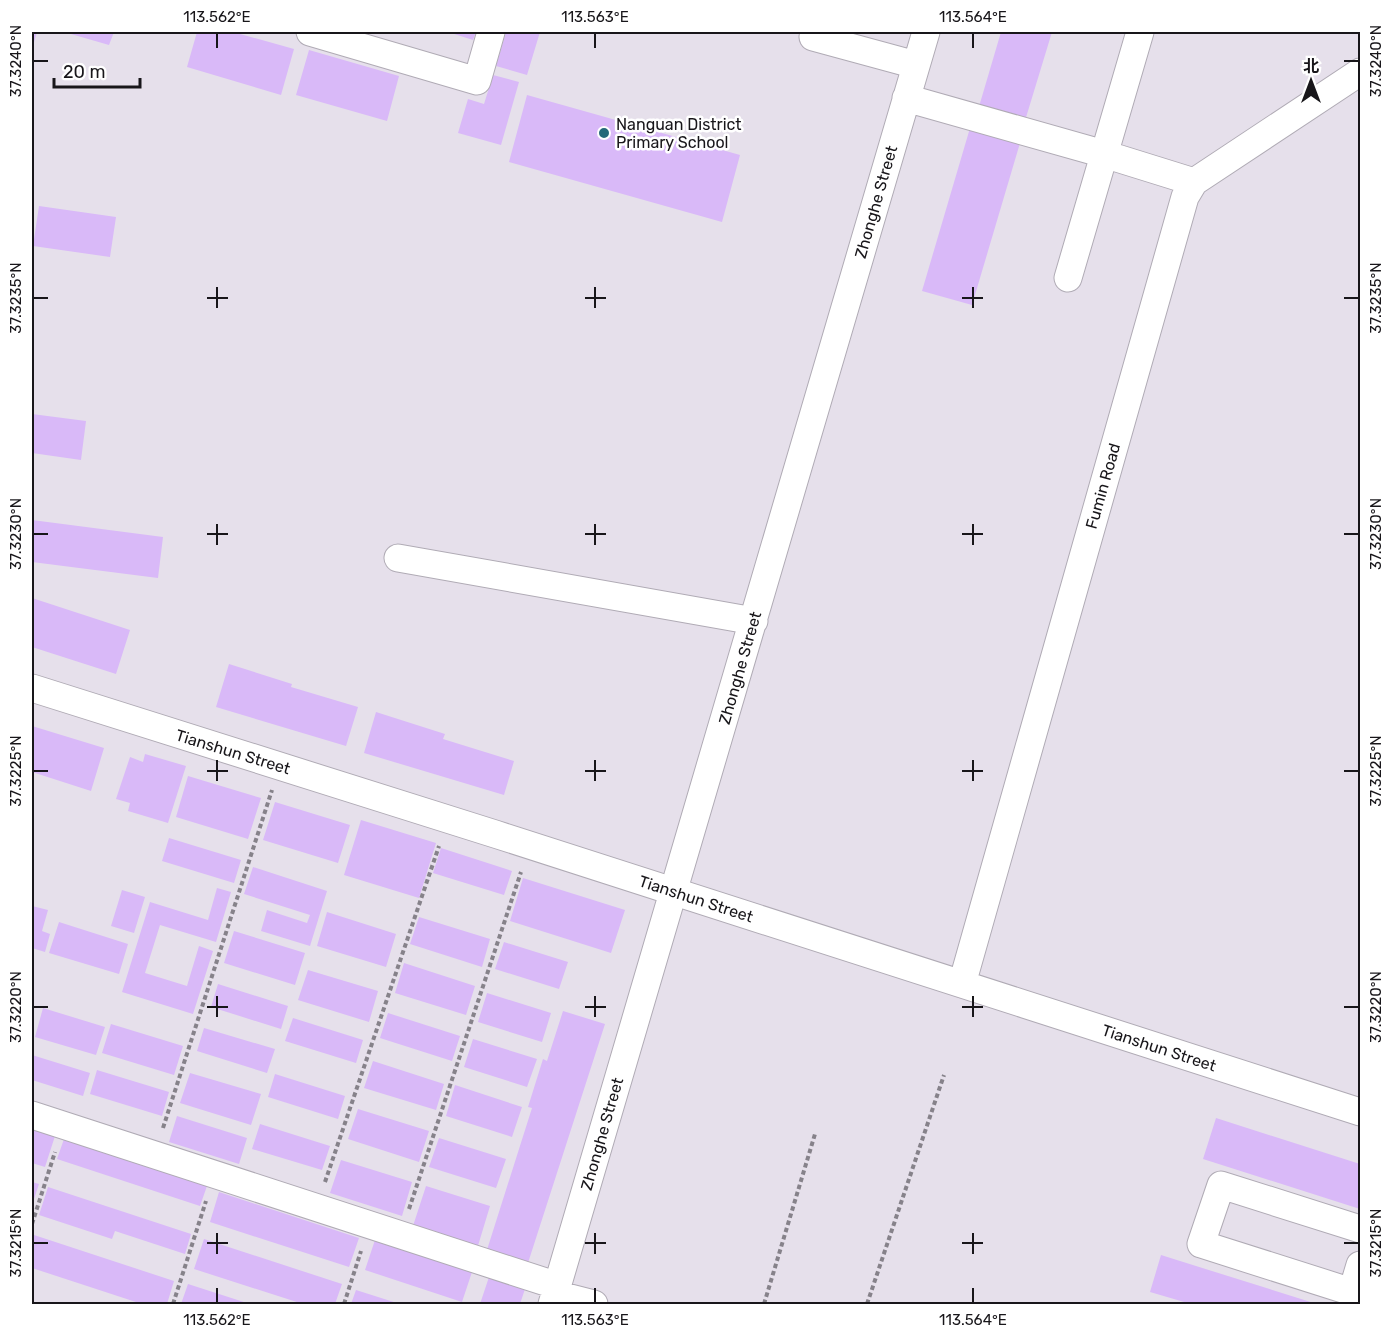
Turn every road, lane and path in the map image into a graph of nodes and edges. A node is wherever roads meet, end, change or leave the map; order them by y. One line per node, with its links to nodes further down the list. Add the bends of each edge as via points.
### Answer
1 (310, 32): 2 (street, via 477,81)
2 (491, 32)
3 (926, 32): 6 (street, Zhonghe Street)
4 (1140, 32): 9 (street)
5 (813, 37): 6 (street)
6 (916, 65): 8 (street, Zhonghe Street)
7 (1360, 72): 10 (street)
8 (906, 98): 9 (street); 13 (street, Zhonghe Street)
9 (1104, 154): 10 (street); 11 (street)
10 (1194, 182): 19 (street, Fumin Road, via 1185,197)
11 (1068, 278)
12 (398, 558): 13 (street)
13 (754, 621): 18 (street, Zhonghe Street)
14 (32, 688): 15 (street, Tianshun Street)
15 (280, 767): 16 (street, Tianshun Street); 25 (path)
16 (448, 820): 17 (street, Tianshun Street); 27 (path)
17 (530, 846): 18 (street, Tianshun Street); 31 (path)
18 (674, 892): 19 (street, Tianshun Street); 33 (street, Zhonghe Street)
19 (962, 984): 21 (street, Tianshun Street)
20 (944, 1075): 38 (path)
21 (1360, 1112)
22 (32, 1115): 23 (street)
23 (63, 1126): 25 (street); 28 (path)
24 (815, 1134): 37 (path)
25 (154, 1155): 26 (street)
26 (215, 1174): 27 (street); 34 (path)
27 (316, 1207): 29 (street)
28 (32, 1224)
29 (370, 1225): 31 (street); 35 (path)
30 (1360, 1229): 32 (street, via 1221,1185 1202,1244 1352,1292)
31 (401, 1235): 33 (street)
32 (1360, 1265)
33 (555, 1295): 36 (street)
34 (173, 1305)
35 (344, 1305)
36 (594, 1305)
37 (764, 1305)
38 (867, 1305)

